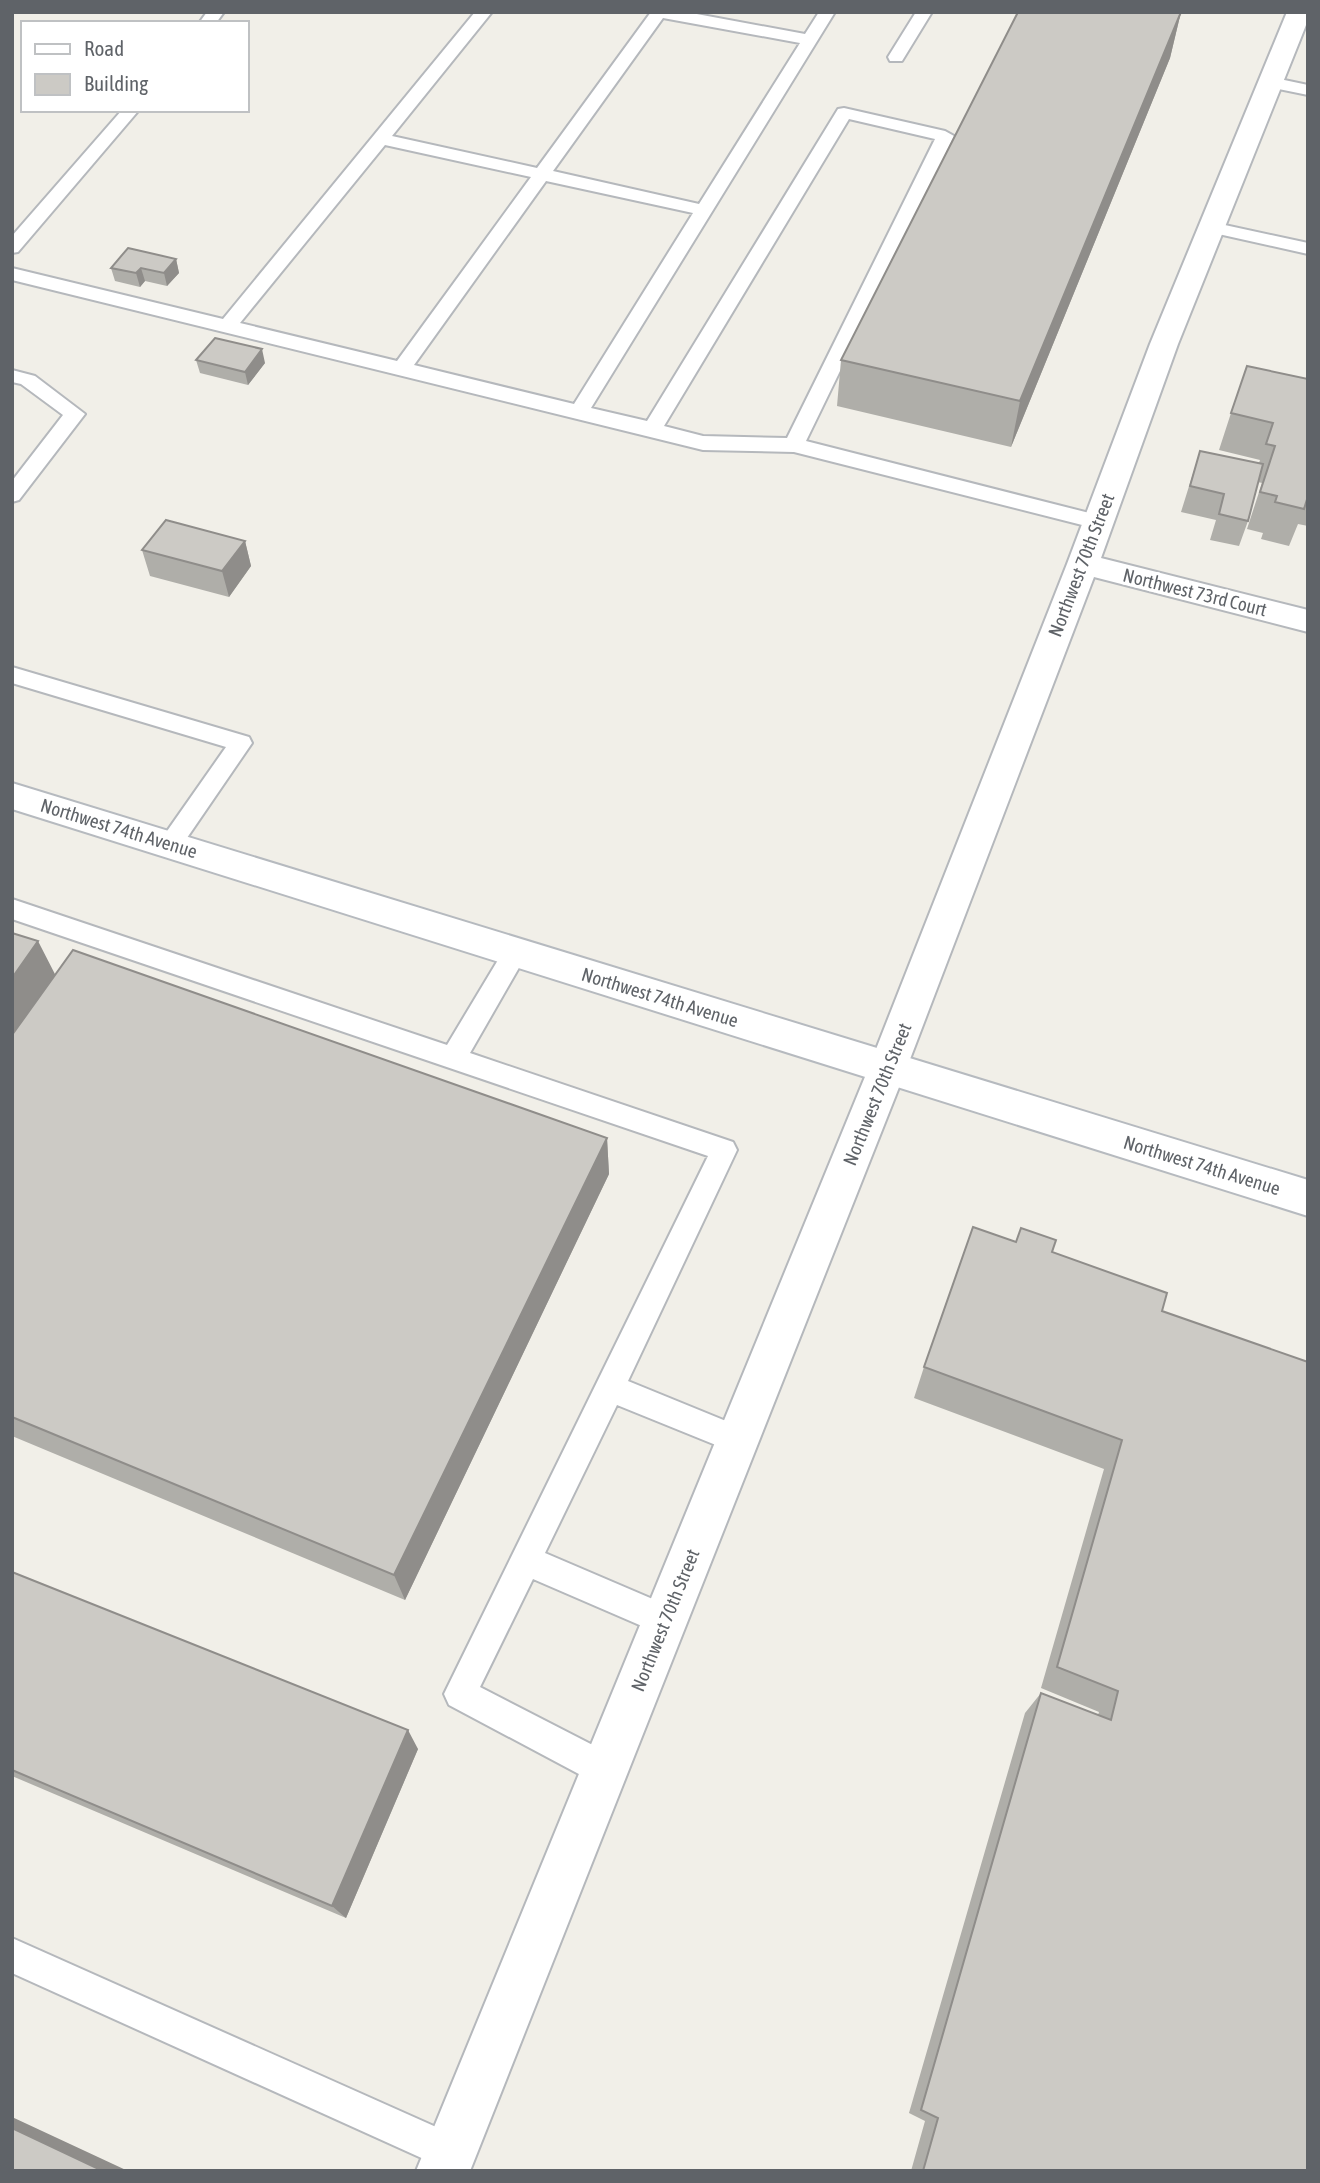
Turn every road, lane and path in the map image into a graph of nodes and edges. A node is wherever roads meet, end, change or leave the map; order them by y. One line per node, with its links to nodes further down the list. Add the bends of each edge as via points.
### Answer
1 (484, 12): 11 (lane)
2 (827, 12): 6 (lane)
3 (924, 12): 7 (lane)
4 (1298, 12): 8 (street, Northwest 70th Street)
5 (657, 15): 6 (lane); 12 (lane)
6 (810, 40): 13 (lane)
7 (896, 57)
8 (1270, 82): 9 (lane); 14 (street, Northwest 70th Street)
9 (1308, 90)
10 (129, 112): 15 (lane)
11 (380, 139): 12 (lane); 18 (lane)
12 (542, 174): 13 (lane); 19 (lane)
13 (704, 210): 21 (lane)
14 (1211, 227): 16 (lane); 25 (street, Northwest 70th Street)
15 (12, 248)
16 (1308, 249)
17 (12, 274): 18 (lane)
18 (229, 326): 19 (lane)
19 (401, 368): 21 (lane)
20 (12, 376): 24 (lane, via 28,380 75,414)
21 (579, 411): 22 (lane)
22 (652, 429): 23 (lane, via 703,443); 23 (lane, via 844,113 945,136)
23 (794, 445): 25 (lane)
24 (12, 495)
25 (1098, 522): 26 (street, Northwest 70th Street)
26 (1083, 564): 27 (street, Northwest 73rd Court); 34 (street, Northwest 70th Street)
27 (1308, 621)
28 (12, 675): 30 (lane, via 241,743)
29 (12, 796): 30 (street, Northwest 74th Avenue)
30 (170, 844): 32 (street, Northwest 74th Avenue)
31 (12, 908): 33 (lane)
32 (516, 952): 33 (lane); 34 (street, Northwest 74th Avenue)
33 (453, 1058): 36 (lane, via 724,1150)
34 (888, 1068): 35 (street, Northwest 74th Avenue); 37 (street, Northwest 70th Street)
35 (1308, 1198)
36 (610, 1388): 37 (lane); 38 (lane)
37 (738, 1440): 39 (street, Northwest 70th Street)
38 (525, 1560): 39 (lane); 40 (lane, via 460,1694)
39 (665, 1620): 40 (street, Northwest 70th Street)
40 (604, 1769): 42 (street, Northwest 70th Street)
41 (12, 1955): 42 (lane)
42 (446, 2161)

